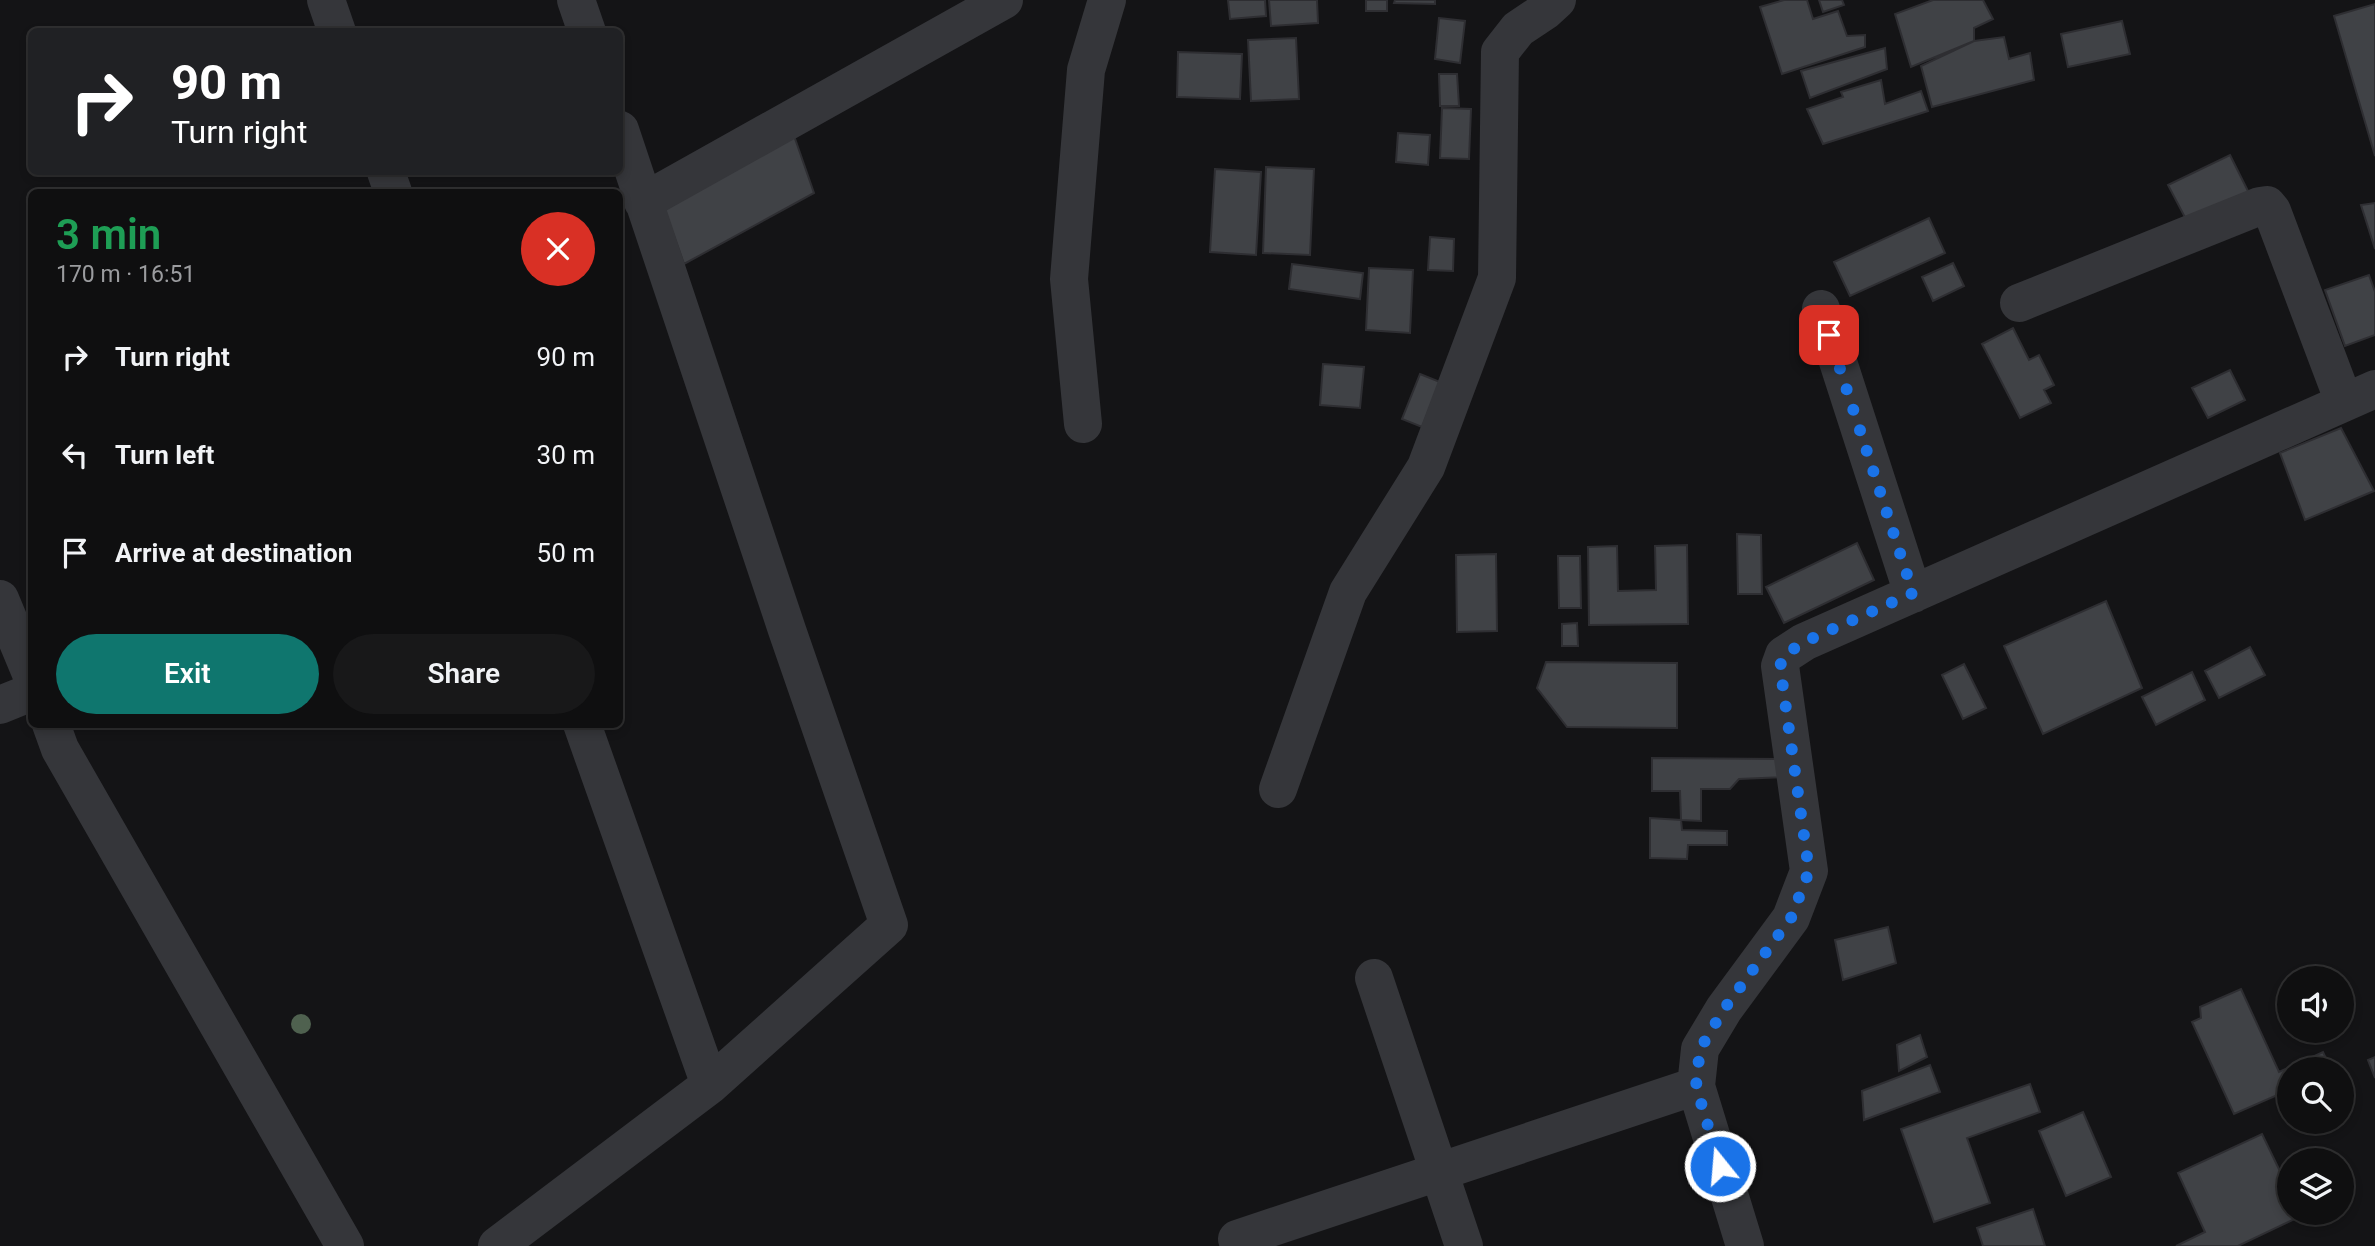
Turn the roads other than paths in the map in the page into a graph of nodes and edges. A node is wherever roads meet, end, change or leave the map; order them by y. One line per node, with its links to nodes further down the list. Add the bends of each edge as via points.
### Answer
1 (326, 0): 6 (street)
2 (576, 0): 7 (street)
3 (1004, 0): 9 (street)
4 (1107, 0): 13 (street, via 1086,70 1069,279)
5 (1557, 0): 21 (street, via 1518,29 1500,52 1497,278 1426,467 1348,592)
6 (336, 28)
7 (586, 28)
8 (623, 139): 9 (street)
9 (643, 202): 23 (street, via 889,925)
10 (2019, 303): 12 (street, via 2267,205)
11 (1821, 309): 14 (street)
12 (2359, 396): 14 (street)
13 (1083, 424)
14 (1913, 593): 24 (street, via 1784,655 1780,666 1809,871 1791,918 1700,1049)
15 (0, 598): 16 (street)
16 (28, 666)
17 (28, 694): 18 (street)
18 (0, 705)
19 (52, 728): 27 (street)
20 (583, 728): 23 (street)
21 (1278, 789)
22 (1374, 978): 25 (street)
23 (710, 1085): 28 (street)
24 (1696, 1086): 25 (street); 30 (street)
25 (1440, 1171): 26 (street); 29 (street)
26 (1237, 1239)
27 (345, 1246)
28 (497, 1246)
29 (1464, 1246)
30 (1745, 1246)

